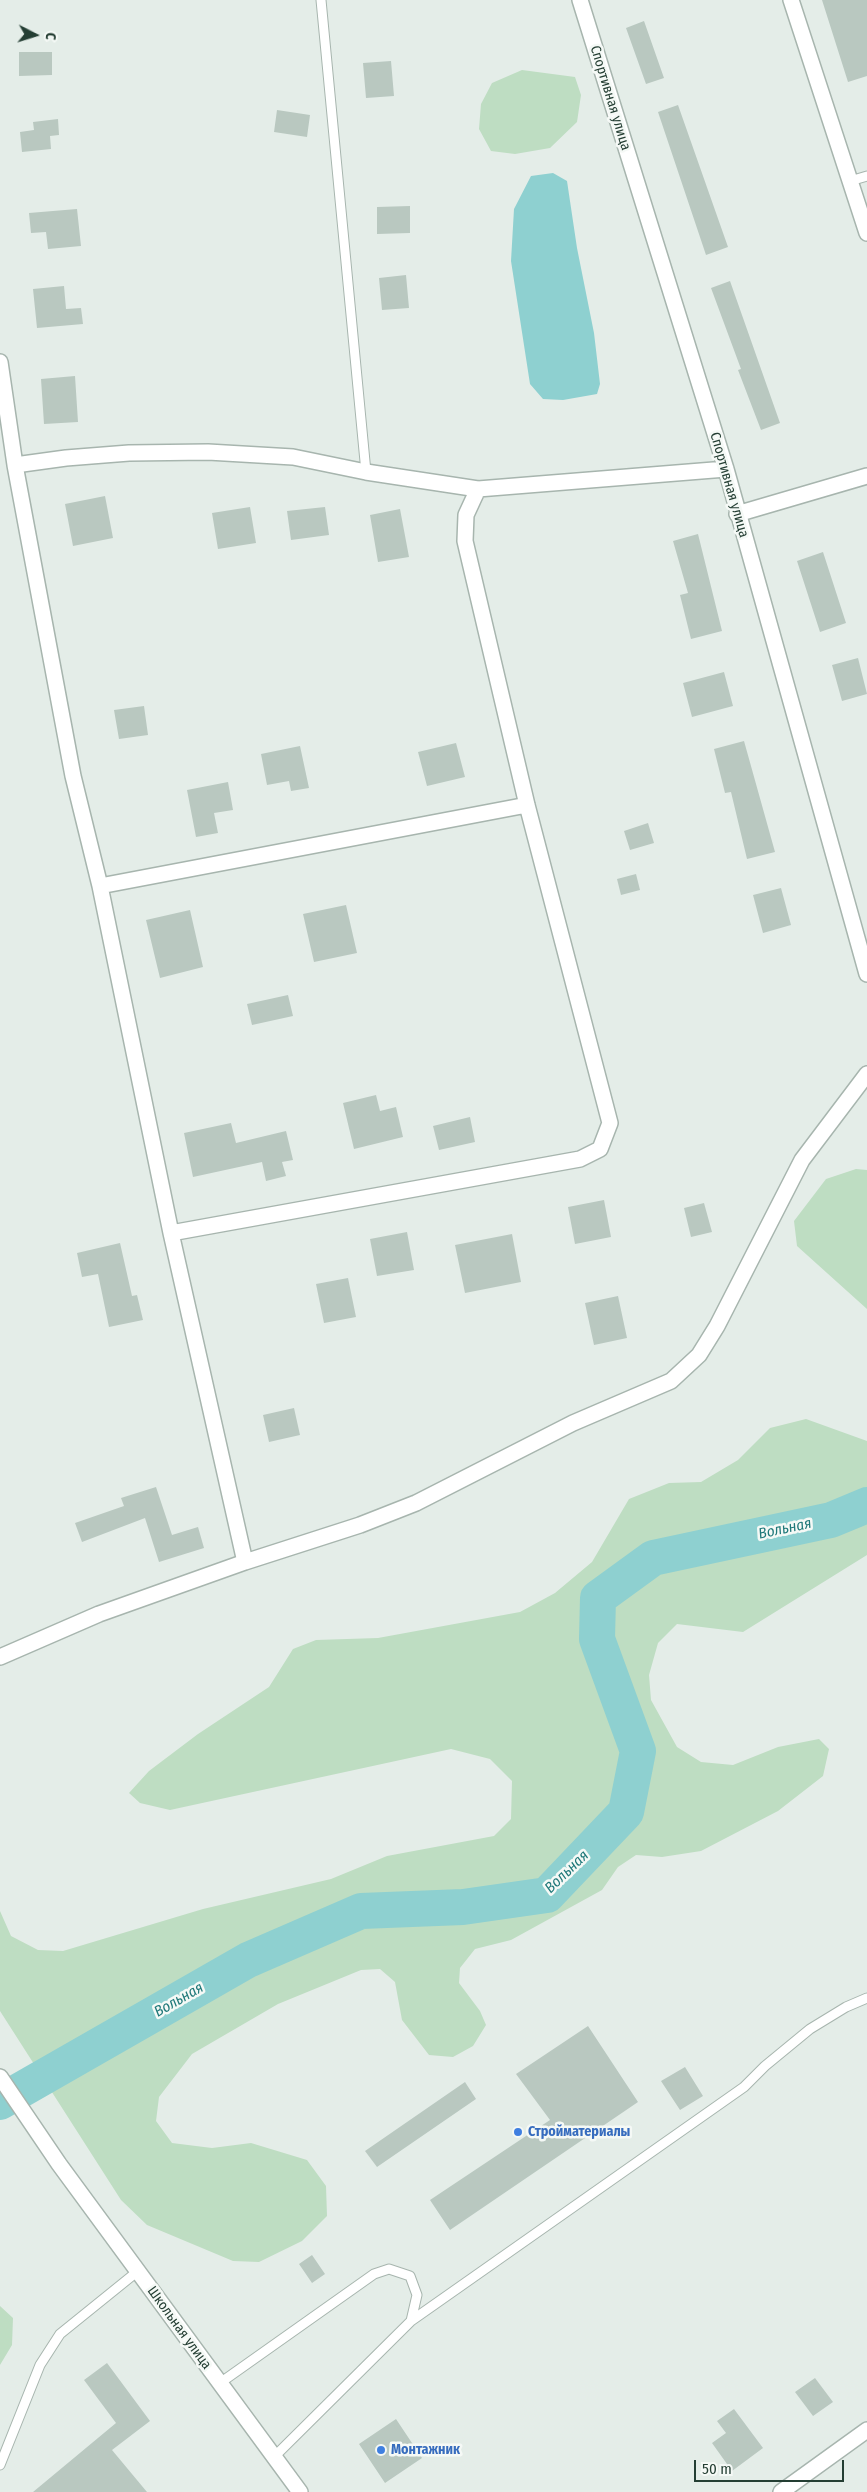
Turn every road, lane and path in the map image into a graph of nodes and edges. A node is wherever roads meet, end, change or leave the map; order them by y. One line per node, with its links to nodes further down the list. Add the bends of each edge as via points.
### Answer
1 (321, 0): 10 (lane)
2 (580, 0): 9 (street, Спортивная улица)
3 (791, 0): 5 (street)
4 (867, 176): 5 (lane)
5 (850, 181): 6 (street)
6 (867, 233)
7 (0, 362): 8 (street)
8 (15, 465): 10 (street, via 129,453 208,452 293,457); 15 (street, via 73,776)
9 (726, 469): 12 (street); 13 (street, Спортивная улица)
10 (366, 472): 12 (street)
11 (867, 476): 13 (street)
12 (478, 489): 14 (street, via 466,515 465,541)
13 (737, 514): 16 (street, Спортивная улица)
14 (527, 805): 15 (street); 18 (street, via 610,1123 600,1149 580,1159)
15 (100, 886): 18 (street)
16 (867, 974)
17 (867, 1074): 19 (street, via 802,1160 699,1355 671,1381 573,1423 416,1503 360,1525)
18 (171, 1233): 19 (street)
19 (245, 1562): 20 (street, via 99,1614)
20 (0, 1657)
21 (867, 1998): 24 (lane, via 810,2029 744,2088)
22 (0, 2078): 23 (street, Школьная улица)
23 (138, 2272): 25 (street, Школьная улица); 28 (lane, via 60,2334 40,2365)
24 (411, 2321): 25 (lane, via 416,2295 410,2276 389,2269 374,2274); 27 (lane)
25 (220, 2383): 27 (street, Школьная улица)
26 (867, 2430): 30 (street)
27 (274, 2457): 29 (street, Школьная улица)
28 (0, 2465)
29 (300, 2492)
30 (781, 2492)

